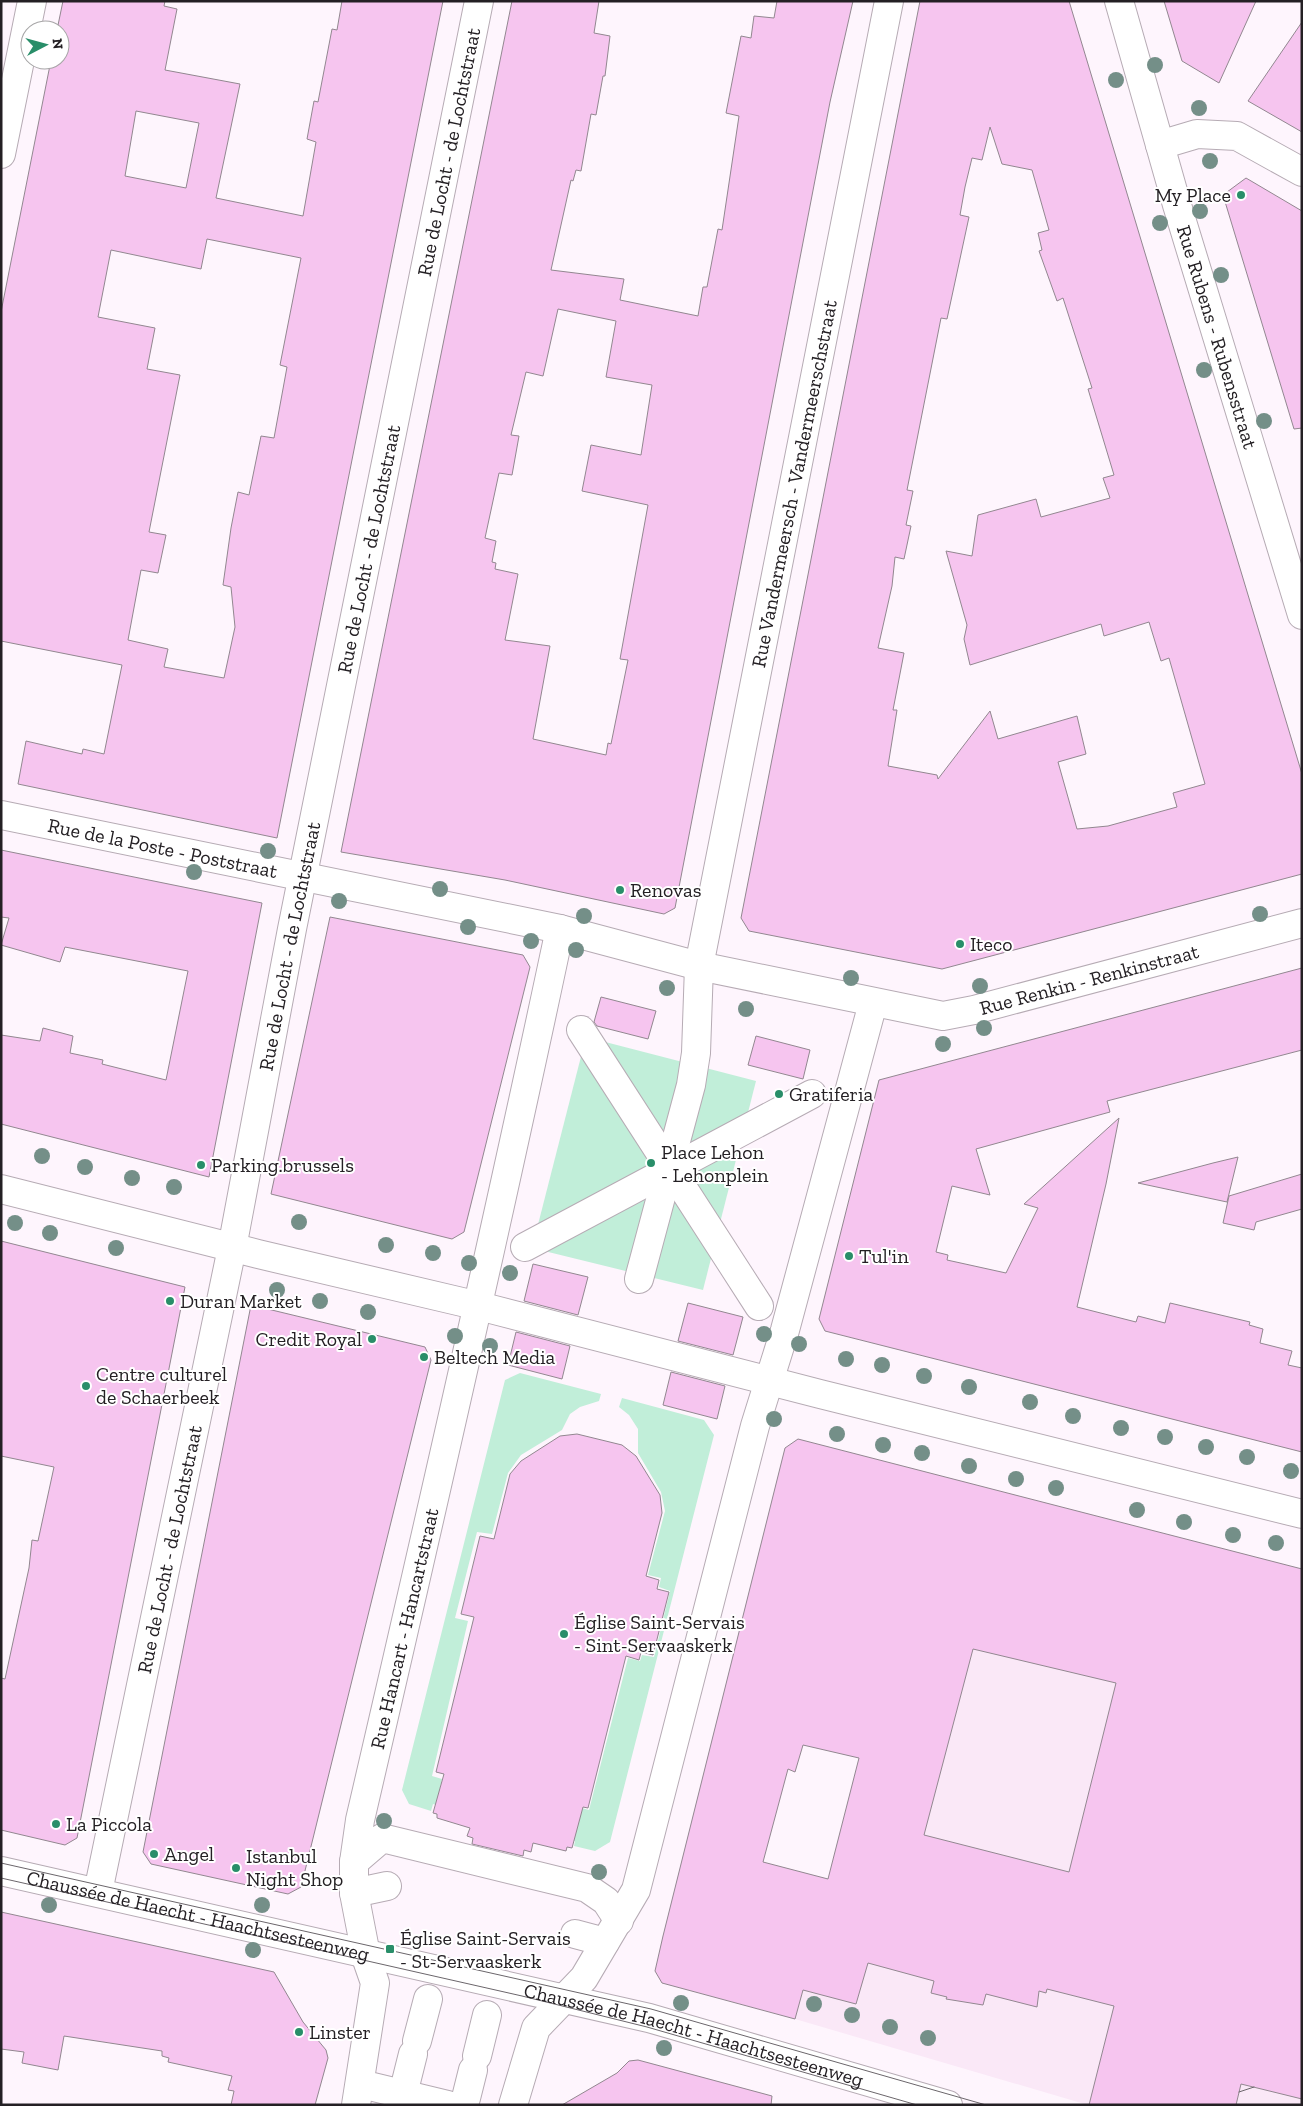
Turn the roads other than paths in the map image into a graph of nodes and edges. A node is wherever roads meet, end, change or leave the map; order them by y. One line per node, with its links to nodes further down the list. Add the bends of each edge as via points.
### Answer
1 (32, 1): 6 (street)
2 (479, 1): 10 (street, Rue de Locht - de Lochtstraat)
3 (889, 1): 13 (street, Rue Vandermeersch - Vandermeerschstraat)
4 (1119, 1): 5 (street, Rue Rubens - Rubensstraat)
5 (1160, 144): 7 (street, via 1197,134 1237,136); 8 (street, Rue Rubens - Rubensstraat)
6 (1, 154)
7 (1302, 172)
8 (1302, 615)
9 (1, 815): 10 (street, Rue de la Poste - Poststraat)
10 (303, 878): 12 (street, Rue de la Poste - Poststraat); 20 (street, Rue de Locht - de Lochtstraat)
11 (1302, 923): 14 (street, Rue Renkin - Renkinstraat, via 943,1016)
12 (560, 929): 13 (street); 22 (street, via 489,1247)
13 (699, 966): 14 (street); 17 (street, Rue Vandermeersch - Vandermeerschstraat, via 696,1053)
14 (873, 1003): 24 (street, via 785,1330)
15 (581, 1030): 17 (street)
16 (812, 1094): 17 (street)
17 (669, 1169): 19 (street); 21 (street, Rue Vandermeersch - Vandermeerschstraat); 23 (street)
18 (1, 1189): 20 (street)
19 (525, 1247)
20 (232, 1248): 22 (street); 29 (street, Rue de Locht - de Lochtstraat)
21 (639, 1279)
22 (479, 1306): 24 (street); 26 (street, Rue Hancart - Hancartstraat, via 360,1820)
23 (759, 1306)
24 (768, 1381): 25 (street); 31 (street, via 636,1890)
25 (1302, 1514)
26 (354, 1862): 30 (street, Rue Hancart - Hancartstraat); 31 (street, via 382,1838 587,1888 606,1901)
27 (1, 1870): 29 (street, Chaussée de Haecht - Haachtsesteenweg)
28 (387, 1886): 30 (street)
29 (98, 1892): 33 (street, Chaussée de Haecht - Haachtsesteenweg)
30 (354, 1893): 33 (street, Rue Hancart - Hancartstraat)
31 (612, 1931): 32 (street); 34 (street, via 584,1978)
32 (574, 1934)
33 (366, 1952): 34 (street, Chaussée de Haecht - Haachtsesteenweg); 38 (street, Rue Hancart - Hancartstraat, via 375,1984)
34 (565, 1998): 40 (street, via 536,2028); 41 (street, Chaussée de Haecht - Haachtsesteenweg, via 649,2018)
35 (428, 1999): 37 (street)
36 (487, 2015): 39 (street, via 475,2063)
37 (406, 2082)
38 (358, 2094): 39 (street)
39 (457, 2101)
40 (513, 2105)
41 (948, 2105)

